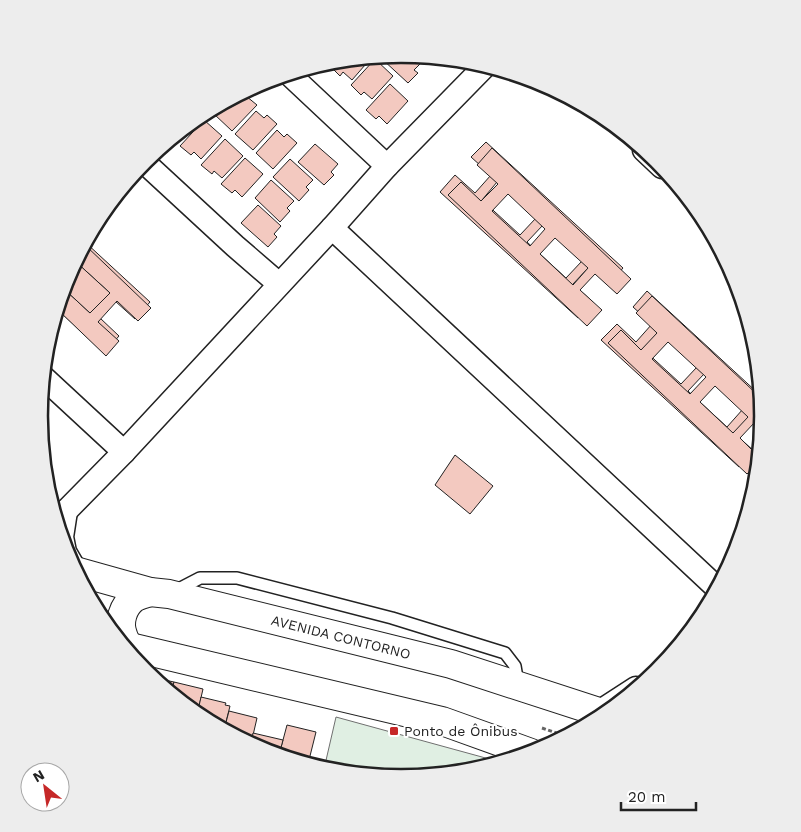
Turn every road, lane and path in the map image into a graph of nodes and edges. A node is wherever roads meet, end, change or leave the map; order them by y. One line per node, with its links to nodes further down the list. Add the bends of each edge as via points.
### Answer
1 (479, 72): 3 (street)
2 (295, 79): 3 (street)
3 (387, 166): 5 (street)
4 (150, 167): 6 (street)
5 (332, 228): 6 (street); 11 (street)
6 (279, 284): 8 (street)
7 (49, 383): 8 (street)
8 (124, 452): 9 (street)
9 (62, 514)
10 (85, 574): 12 (main road, AVENIDA CONTORNO)
11 (711, 583)
12 (160, 593): 13 (main road, via 133,598 124,610); 15 (main road, AVENIDA CONTORNO, via 451,664)
13 (122, 633)
14 (133, 647): 16 (main road, via 442,721)
15 (595, 711)
16 (520, 748)

